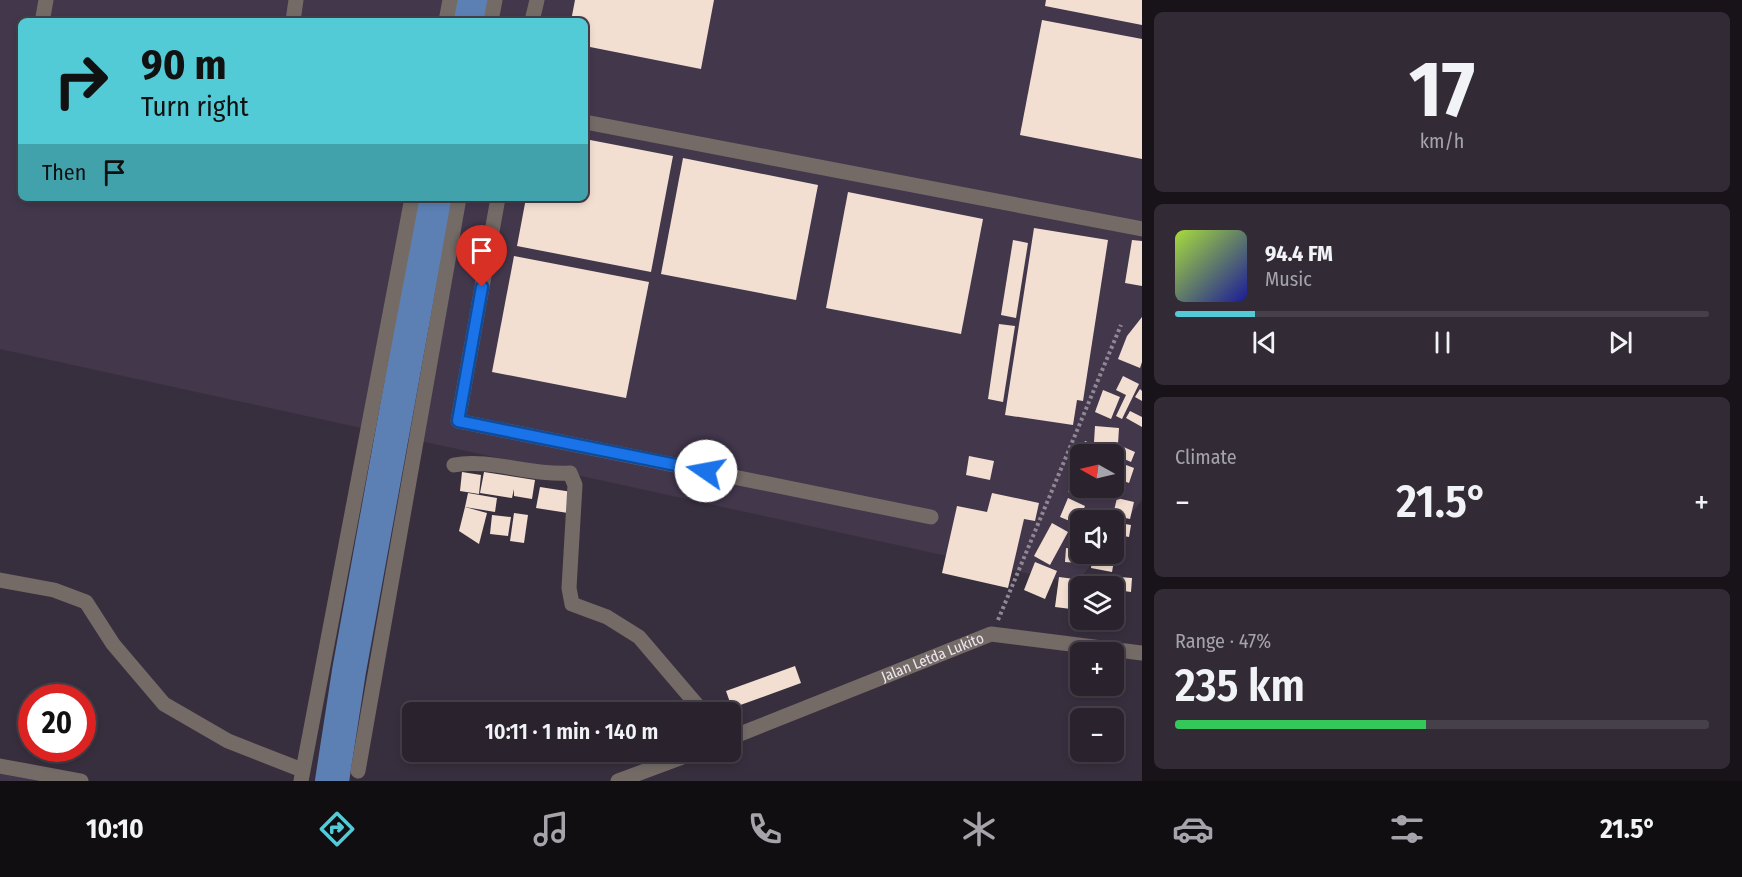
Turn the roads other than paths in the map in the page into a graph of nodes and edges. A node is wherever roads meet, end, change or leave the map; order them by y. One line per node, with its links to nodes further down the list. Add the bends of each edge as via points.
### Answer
1 (46, 0): 6 (street)
2 (296, 0): 7 (street)
3 (450, 0): 8 (street)
4 (495, 0): 9 (street)
5 (537, 0): 10 (street)
6 (44, 18)
7 (293, 18)
8 (447, 18)
9 (492, 18)
10 (533, 18)
11 (588, 123): 15 (street)
12 (411, 201): 25 (street)
13 (458, 201): 24 (street)
14 (497, 201): 17 (street, via 458,421)
15 (1142, 229)
16 (454, 465): 20 (street, via 470,462 570,473 575,485 569,588 572,604 607,617 639,637)
17 (931, 517)
18 (0, 580): 25 (street, via 54,590 86,602 114,644 164,704)
19 (1142, 653): 21 (street, Jalan Letda Lukito, via 991,634)
20 (694, 702)
21 (741, 734)
22 (669, 762): 27 (street)
23 (0, 766): 26 (street)
24 (358, 771)
25 (301, 776)
26 (81, 781)
27 (618, 781)

